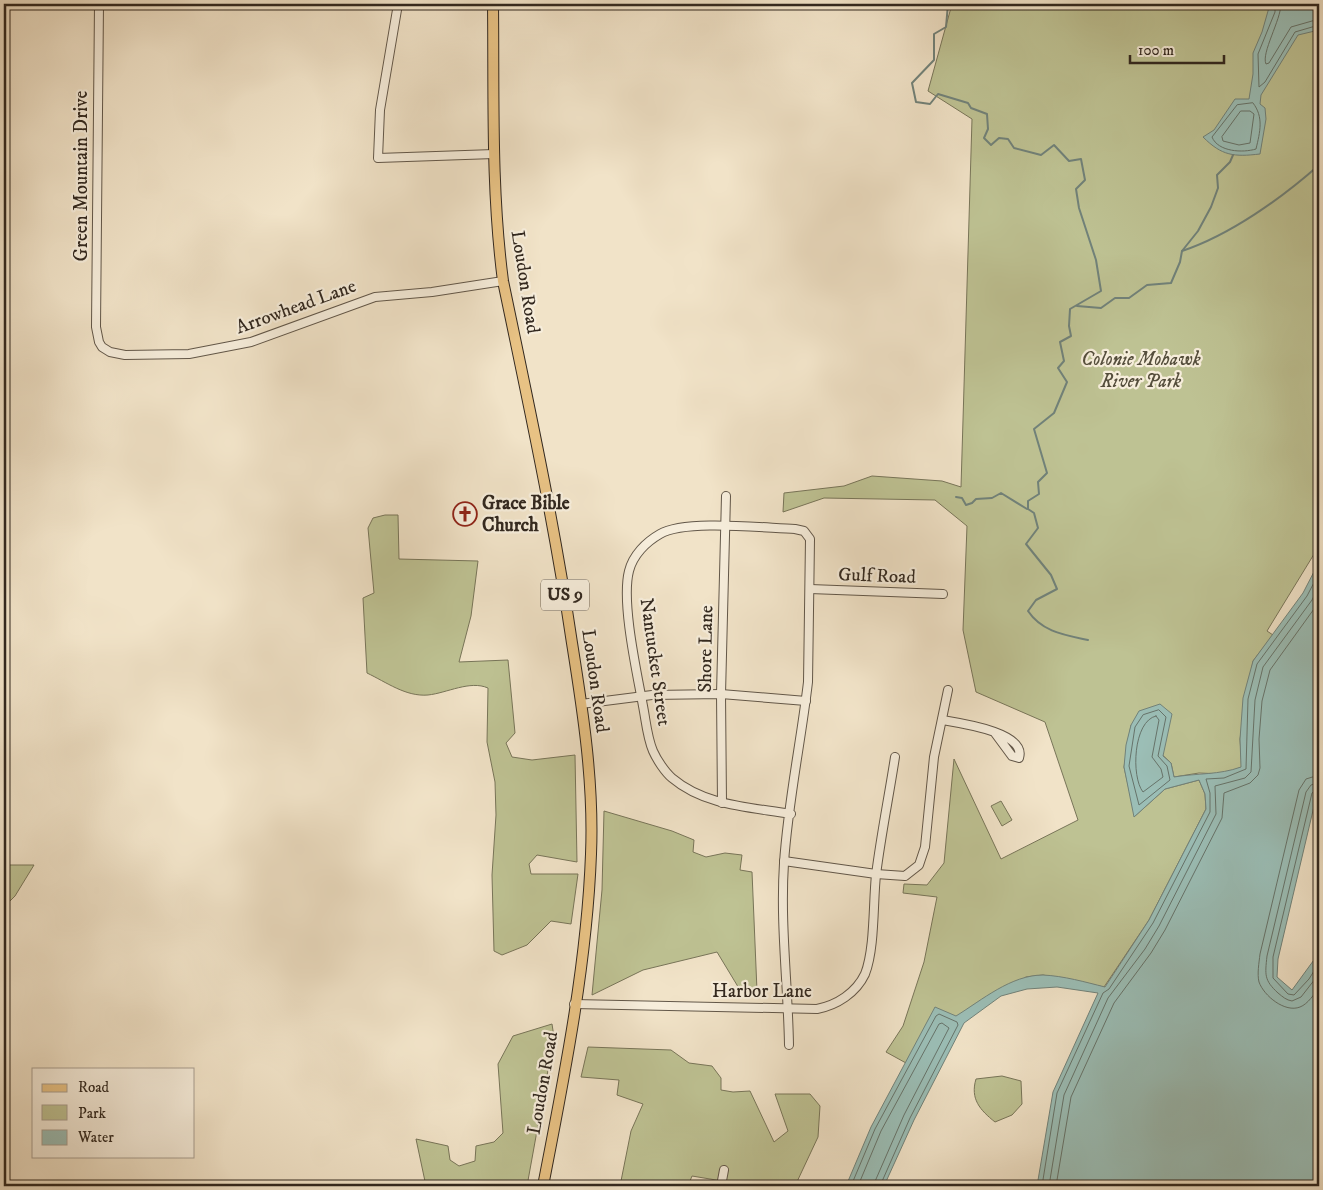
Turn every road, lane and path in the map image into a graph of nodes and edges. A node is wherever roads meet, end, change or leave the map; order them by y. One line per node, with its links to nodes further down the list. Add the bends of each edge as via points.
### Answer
1 (98, 4): 6 (street, Green Mountain Drive, via 96,327)
2 (398, 4): 4 (street, via 380,110 378,158)
3 (493, 4): 4 (main road, Loudon Road / US 9)
4 (494, 154): 5 (main road, Loudon Road / US 9)
5 (503, 280): 6 (street, Arrowhead Lane, via 432,292 375,297 274,335 226,349 189,354 125,355); 15 (main road, Loudon Road / US 9, via 560,567)
6 (102, 347)
7 (726, 496): 8 (street, Shore Lane)
8 (725, 527): 9 (street, Nantucket Street, via 804,530 812,547); 12 (street, Shore Lane); 13 (street, Nantucket Street, via 683,527 662,533 645,545 632,563 628,594)
9 (810, 589): 10 (street, Gulf Road); 14 (street, Nantucket Street)
10 (942, 594)
11 (948, 690): 16 (street)
12 (721, 694): 13 (street); 14 (street); 19 (street, Shore Lane)
13 (642, 697): 15 (street); 19 (street, Nantucket Street, via 653,751 660,764 682,786)
14 (806, 701): 20 (street, Nantucket Street)
15 (582, 704): 23 (main road, Loudon Road / US 9, via 591,852 586,920)
16 (942, 720): 17 (street); 22 (street, via 934,757 925,846 919,865 905,876)
17 (995, 733)
18 (895, 757): 22 (street, Harbor Lane)
19 (722, 803): 20 (street, Nantucket Street)
20 (790, 814): 21 (street, Nantucket Street)
21 (784, 862): 22 (street); 24 (street, Nantucket Street, via 782,914)
22 (876, 874): 24 (street, Harbor Lane, via 868,962 862,979 848,995 831,1006)
23 (574, 1004): 24 (street, Harbor Lane); 27 (main road, Loudon Road / US 9)
24 (788, 1010): 25 (street, Nantucket Street)
25 (788, 1045)
26 (724, 1170): 28 (street)
27 (542, 1186)
28 (721, 1186)

